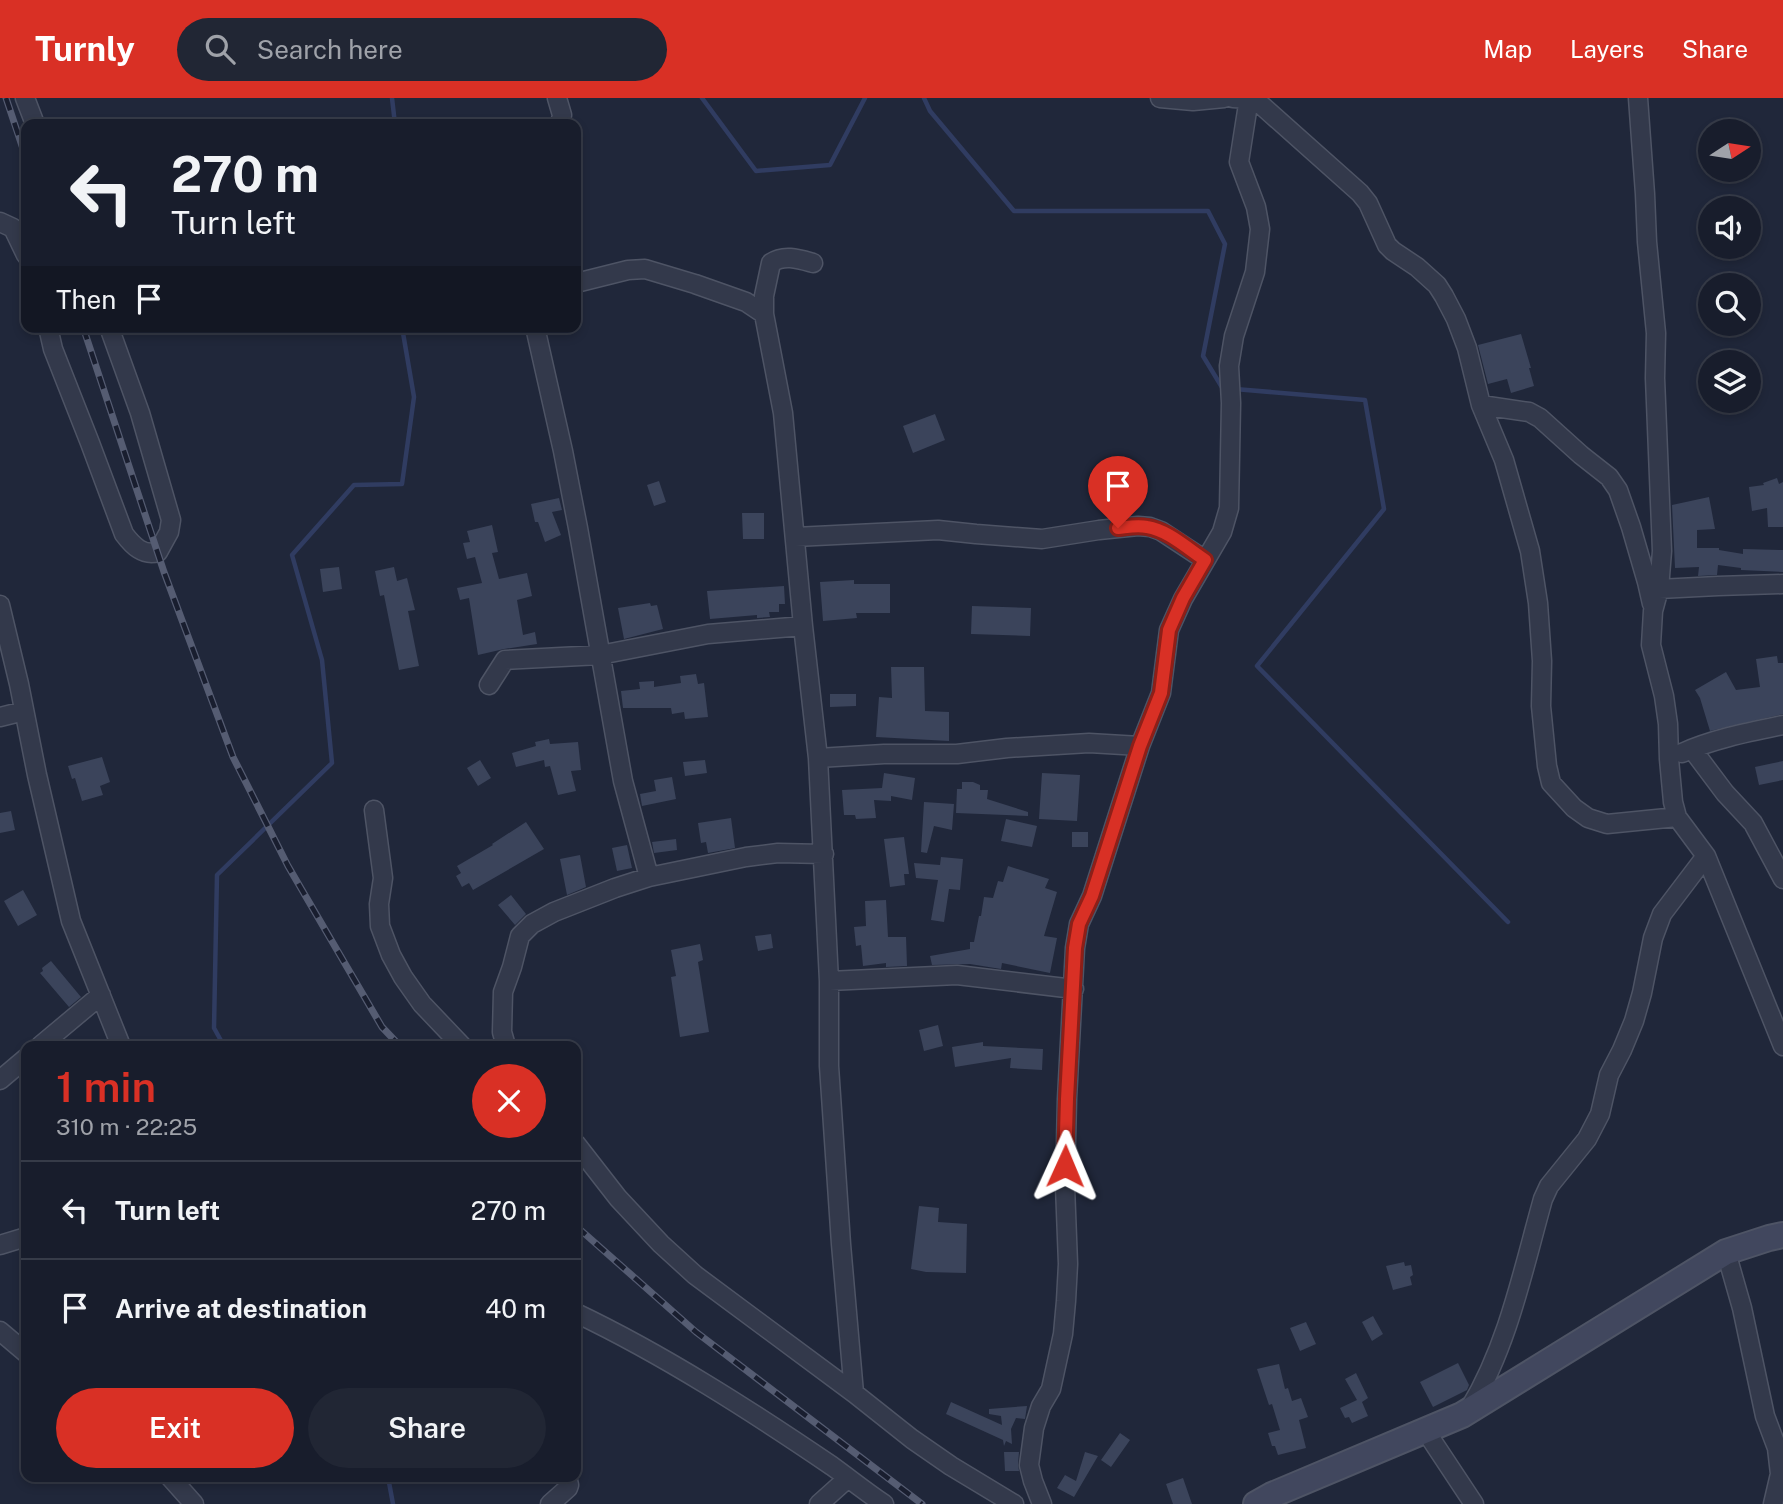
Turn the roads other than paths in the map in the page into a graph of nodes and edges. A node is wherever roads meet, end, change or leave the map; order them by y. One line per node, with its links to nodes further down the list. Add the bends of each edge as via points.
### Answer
1 (25, 98): 7 (street)
2 (557, 98): 8 (street)
3 (1160, 98): 4 (street)
4 (1224, 98)
5 (1244, 98): 17 (street, via 1259,103 1360,193 1387,245 1437,285 1467,348); 19 (street, via 1240,162 1256,207 1258,257 1229,366 1229,508 1222,532)
6 (1637, 98): 21 (street, via 1656,333)
7 (33, 119)
8 (561, 119)
9 (0, 222): 10 (street, via 13,228)
10 (21, 245)
11 (813, 263): 13 (street, via 793,258 771,263)
12 (581, 277): 13 (street, via 645,269 746,302)
13 (764, 314): 18 (street, via 783,413)
14 (49, 333): 15 (street, via 124,534 133,546 150,554 158,552 171,520)
15 (111, 333)
16 (536, 333): 25 (street, via 566,464)
17 (1481, 405): 23 (street, via 1540,418 1609,477 1631,527); 35 (street, via 1504,460 1530,551 1538,603 1541,706 1552,783 1574,808 1607,824)
18 (795, 537): 19 (street, via 938,530 1042,539 1138,526 1161,531); 24 (street)
19 (1205, 560): 30 (street, via 1169,630 1161,693)
20 (1783, 584): 21 (street)
21 (1659, 589): 23 (street)
22 (0, 609): 27 (street)
23 (1654, 611): 33 (street, via 1651,645 1664,696)
24 (803, 626): 25 (street, via 708,634); 32 (street)
25 (600, 655): 26 (street, via 505,660); 38 (street, via 623,781)
26 (489, 685)
27 (24, 710): 28 (street); 42 (street, via 71,921)
28 (0, 717)
29 (1783, 725): 31 (street)
30 (1140, 746): 32 (street, via 1089,743 957,754); 41 (street, via 1079,924)
31 (1692, 749): 33 (street); 39 (street, via 1753,824)
32 (818, 758): 36 (street)
33 (1669, 760): 35 (street)
34 (374, 810): 45 (street, via 383,878 380,926 403,977)
35 (1677, 817): 37 (street)
36 (824, 854): 38 (street, via 746,857); 40 (street)
37 (1706, 856): 47 (street); 59 (street, via 1662,914 1634,1021 1609,1075 1600,1114 1546,1193 1497,1354)
38 (649, 877): 46 (street, via 554,912 520,936 503,992)
39 (1783, 878)
40 (829, 981): 41 (street, via 957,975); 58 (street, via 830,1066)
41 (1074, 989): 70 (street, via 1066,1122 1068,1264 1063,1334 1051,1390 1034,1428 1029,1465)
42 (101, 995): 43 (street); 44 (street)
43 (46, 1041)
44 (119, 1041)
45 (457, 1041)
46 (505, 1041)
47 (1783, 1046)
48 (21, 1062): 49 (street)
49 (0, 1080)
50 (581, 1150): 58 (street, via 618,1198 695,1275)
51 (1783, 1235): 54 (street)
52 (21, 1239): 53 (street)
53 (0, 1245)
54 (1727, 1252): 59 (street); 61 (street, via 1765,1416)
55 (581, 1315): 62 (street, via 761,1419)
56 (0, 1331): 57 (street)
57 (21, 1349)
58 (854, 1393): 69 (street, via 922,1446)
59 (1469, 1411): 60 (street)
60 (1425, 1430): 71 (street); 72 (street)
61 (1780, 1447): 73 (street)
62 (848, 1478): 67 (street); 68 (street)
63 (174, 1482): 65 (street)
64 (568, 1482): 66 (street, via 568,1488)
65 (194, 1504)
66 (550, 1504)
67 (818, 1504)
68 (884, 1504)
69 (1014, 1504)
70 (1042, 1504)
71 (1256, 1504)
72 (1474, 1504)
73 (1773, 1504)

